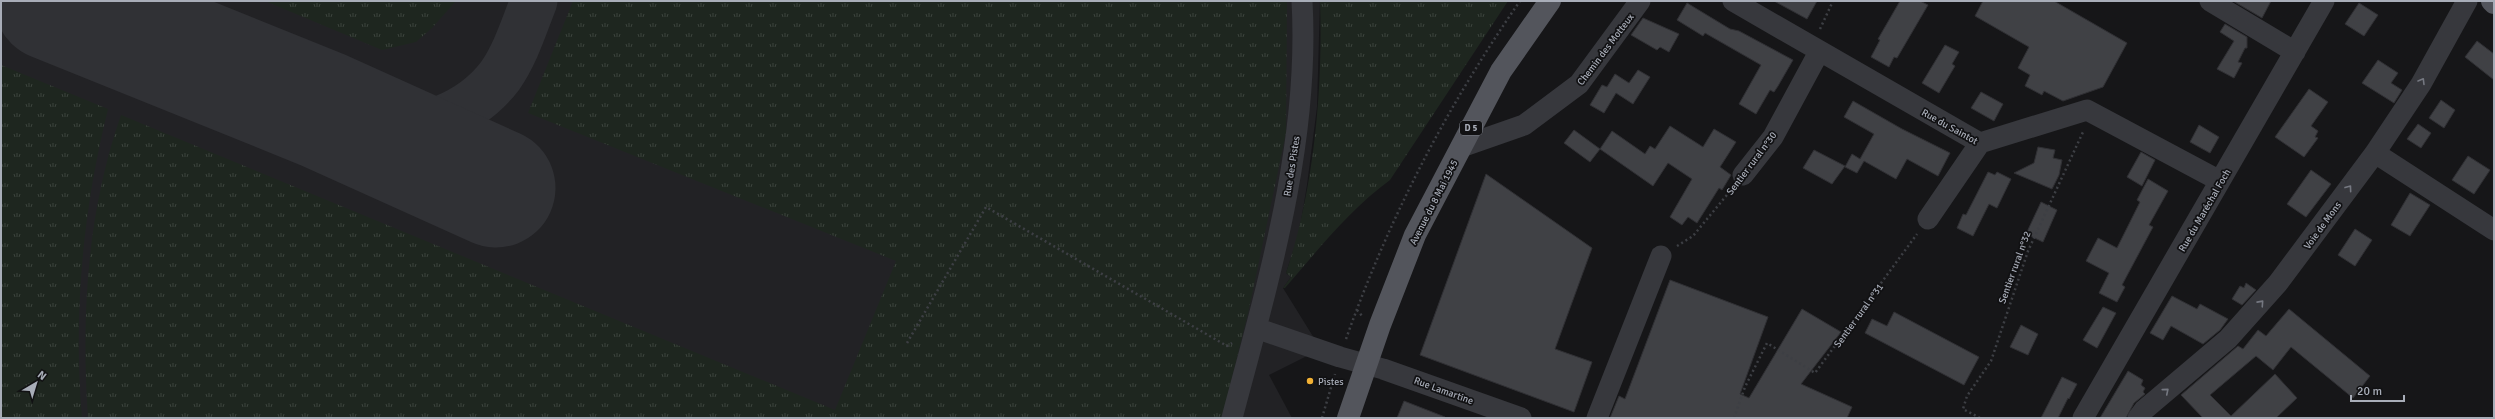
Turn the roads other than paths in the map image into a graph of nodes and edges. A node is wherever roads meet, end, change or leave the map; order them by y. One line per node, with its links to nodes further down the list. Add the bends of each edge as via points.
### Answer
1 (1302, 1): 20 (street, Rue des Pistes, via 1298,122 1287,196)
2 (1550, 1): 13 (main road, Avenue du 8 Mai 1945 / D 5, via 1501,71)
3 (1640, 1): 13 (street, Chemin des Motteux, via 1579,84 1524,125)
4 (1733, 1): 10 (street, Rue du Saintot)
5 (2210, 1): 11 (street)
6 (2324, 1): 11 (street, Rue du Maréchal Foch)
7 (2467, 1): 14 (street, Voie de Mons, one-way to 7, via 2421,84)
8 (2492, 1): 9 (main road)
9 (2494, 4)
10 (1815, 50): 12 (street, Rue du Saintot); 15 (street, Sentier rural n°30, via 1773,136)
11 (2295, 52): 16 (street, Rue du Maréchal Foch)
12 (1980, 144): 16 (street, Rue du Saintot, via 2087,110); 17 (street)
13 (1461, 147): 21 (main road, Avenue du 8 Mai 1945 / D 5, via 1415,235)
14 (2375, 153): 18 (street); 27 (street, Voie de Mons, one-way to 14, via 2144,410 2228,339 2278,283)
15 (1743, 175)
16 (2220, 181): 26 (street, Rue du Maréchal Foch)
17 (1928, 219)
18 (2494, 230)
19 (1661, 256): 25 (street)
20 (1256, 328): 21 (street, Rue Lamartine, via 1340,358); 22 (street, Rue des Pistes)
21 (1366, 364): 23 (main road, Avenue du 8 Mai 1945 / D 5); 24 (street, Rue Lamartine)
22 (1232, 418)
23 (1348, 418)
24 (1521, 418)
25 (1597, 418)
26 (2083, 418)
27 (2138, 418)

